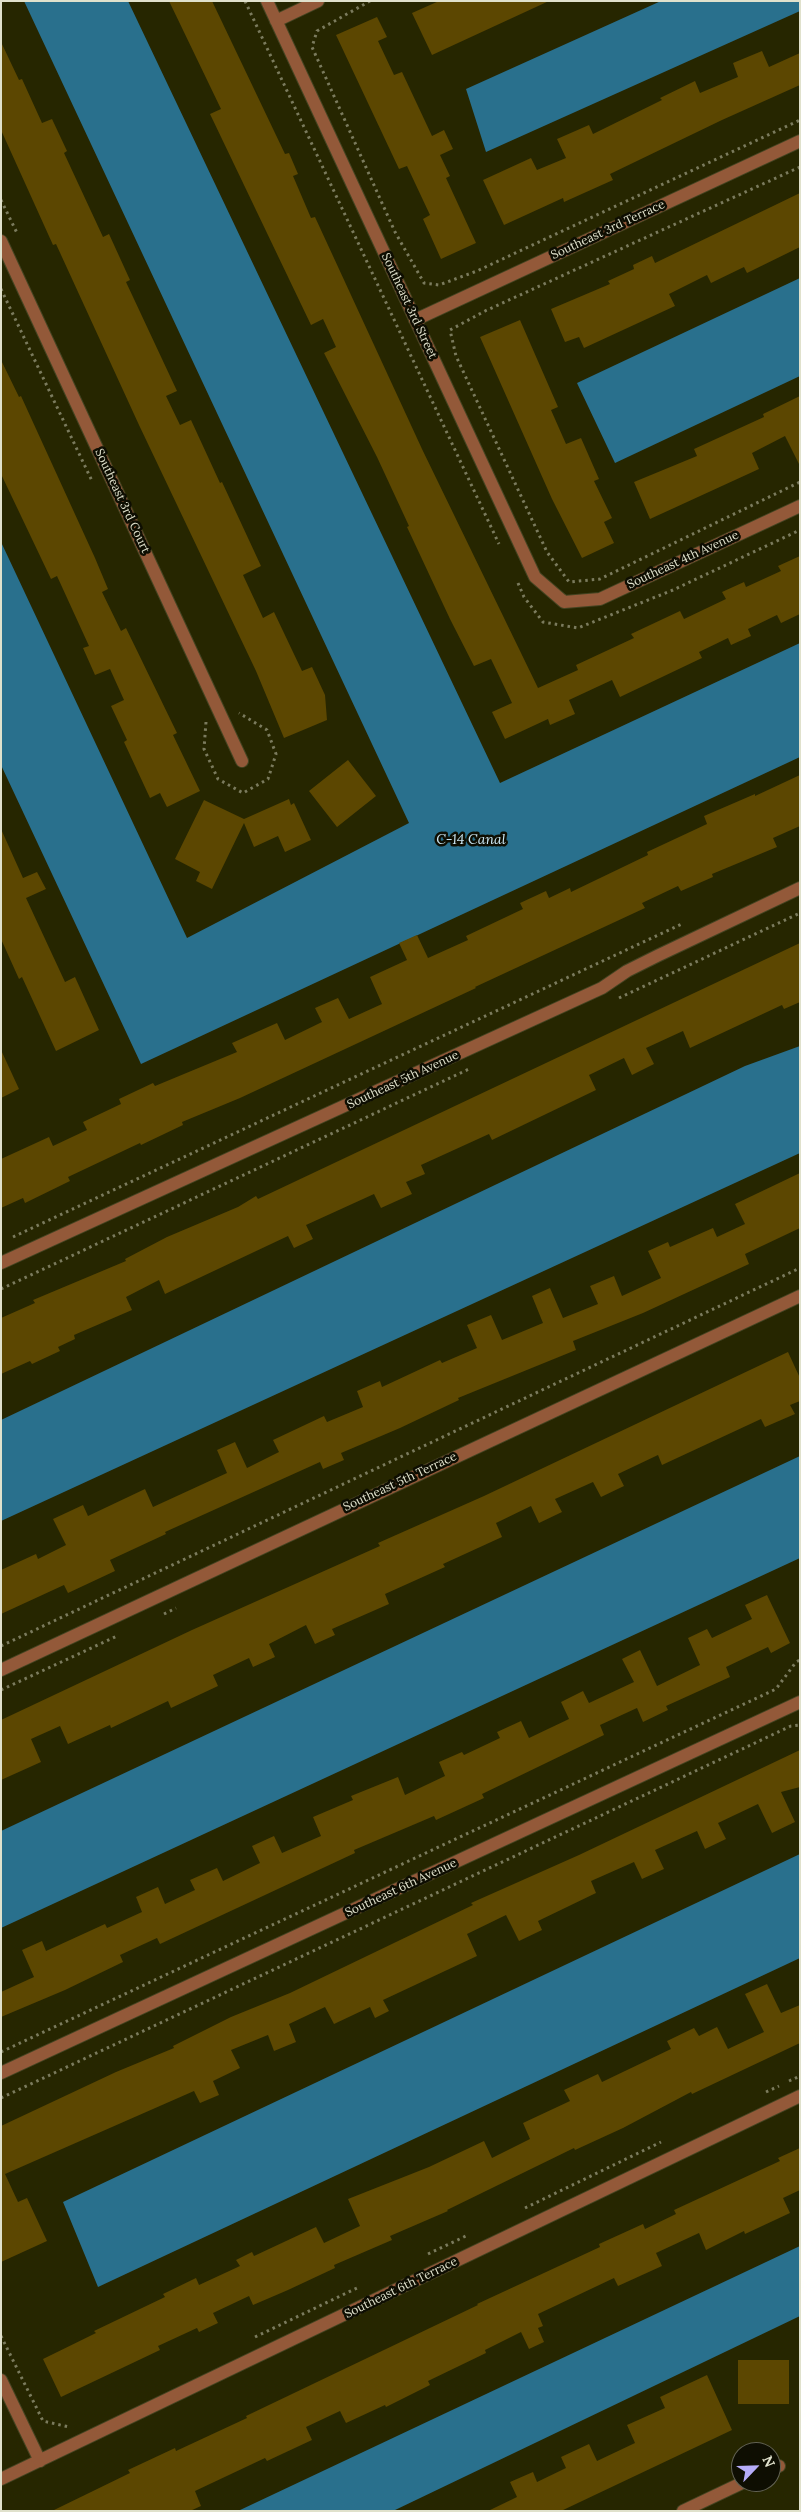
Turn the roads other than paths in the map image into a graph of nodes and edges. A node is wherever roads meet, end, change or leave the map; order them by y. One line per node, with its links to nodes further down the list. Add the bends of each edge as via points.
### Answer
1 (267, 1): 3 (street, Southeast 3rd Street)
2 (318, 1): 3 (street)
3 (276, 21): 6 (street, Southeast 3rd Street)
4 (800, 141): 6 (street, Southeast 3rd Terrace)
5 (1, 241): 9 (street, Southeast 3rd Court)
6 (415, 320): 8 (street, Southeast 3rd Street, via 535,577)
7 (800, 506): 8 (street, Southeast 4th Avenue, via 600,598)
8 (564, 602)
9 (242, 761)
10 (800, 888): 11 (street, Southeast 5th Avenue, via 657,956 602,988)
11 (1, 1263)
12 (800, 1296): 13 (street, Southeast 5th Terrace)
13 (1, 1670)
14 (800, 1702): 15 (street, Southeast 6th Avenue)
15 (1, 2073)
16 (800, 2096): 18 (street, Southeast 6th Terrace)
17 (1, 2380): 18 (street)
18 (40, 2461): 19 (street, Southeast 6th Terrace)
19 (1, 2480)
20 (731, 2488): 21 (street)
21 (683, 2511)

